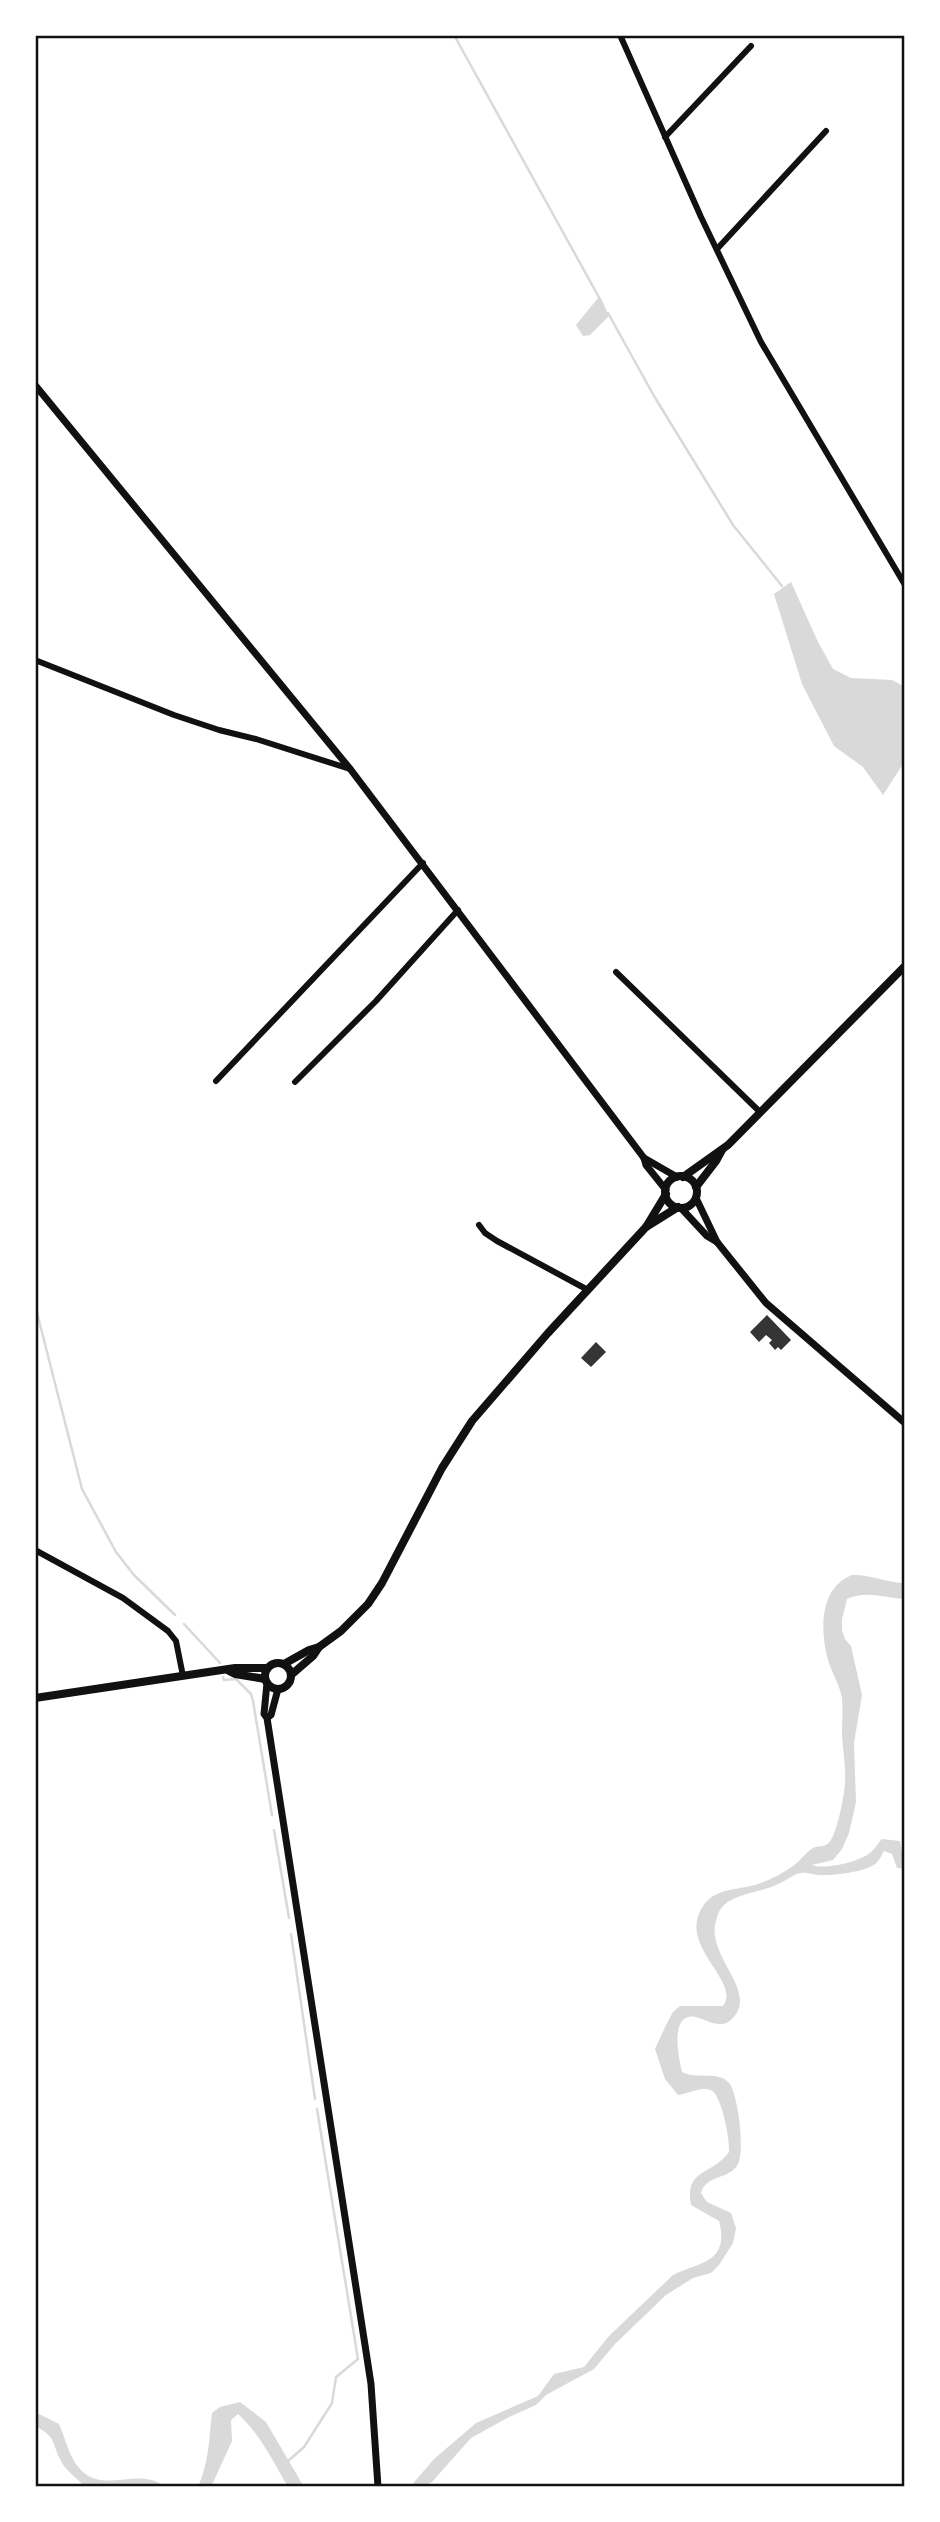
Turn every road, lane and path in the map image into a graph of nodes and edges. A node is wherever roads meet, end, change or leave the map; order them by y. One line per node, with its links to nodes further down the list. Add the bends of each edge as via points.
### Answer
1 (620, 35): 4 (street)
2 (751, 46): 4 (street)
3 (826, 131): 5 (street)
4 (665, 137): 5 (street)
5 (717, 249): 7 (street, via 761,342)
6 (35, 385): 9 (street)
7 (905, 585)
8 (35, 660): 9 (street, via 174,715)
9 (351, 770): 10 (street)
10 (423, 863): 11 (street); 14 (street)
11 (458, 910): 15 (street); 18 (street)
12 (905, 966): 16 (main road)
13 (617, 972): 16 (street)
14 (216, 1081)
15 (295, 1082)
16 (760, 1112): 17 (main road)
17 (722, 1150): 19 (main road); 20 (main road)
18 (644, 1158): 19 (street); 21 (street)
19 (680, 1177): 20 (main road); 21 (main road, via 669,1182)
20 (696, 1187): 22 (main road)
21 (666, 1192): 23 (main road, via 669,1202); 25 (main road)
22 (696, 1198): 23 (main road); 26 (street)
23 (679, 1208): 25 (main road); 26 (street)
24 (479, 1225): 27 (street, via 496,1241)
25 (646, 1227): 27 (main road)
26 (718, 1242): 28 (street, via 779,1315)
27 (588, 1290): 30 (main road, via 472,1421 368,1604)
28 (905, 1423)
29 (35, 1550): 35 (street, via 123,1598 168,1631 176,1641)
30 (319, 1647): 31 (main road); 34 (main road)
31 (284, 1664): 32 (main road, via 277,1662); 34 (main road)
32 (267, 1668): 33 (main road); 36 (main road)
33 (229, 1671): 35 (main road); 36 (main road)
34 (291, 1675): 37 (main road, via 288,1684)
35 (183, 1676): 38 (main road)
36 (266, 1681): 37 (main road); 39 (street)
37 (278, 1689): 39 (street)
38 (35, 1698)
39 (267, 1718): 40 (street, via 371,2384)
40 (378, 2487)

